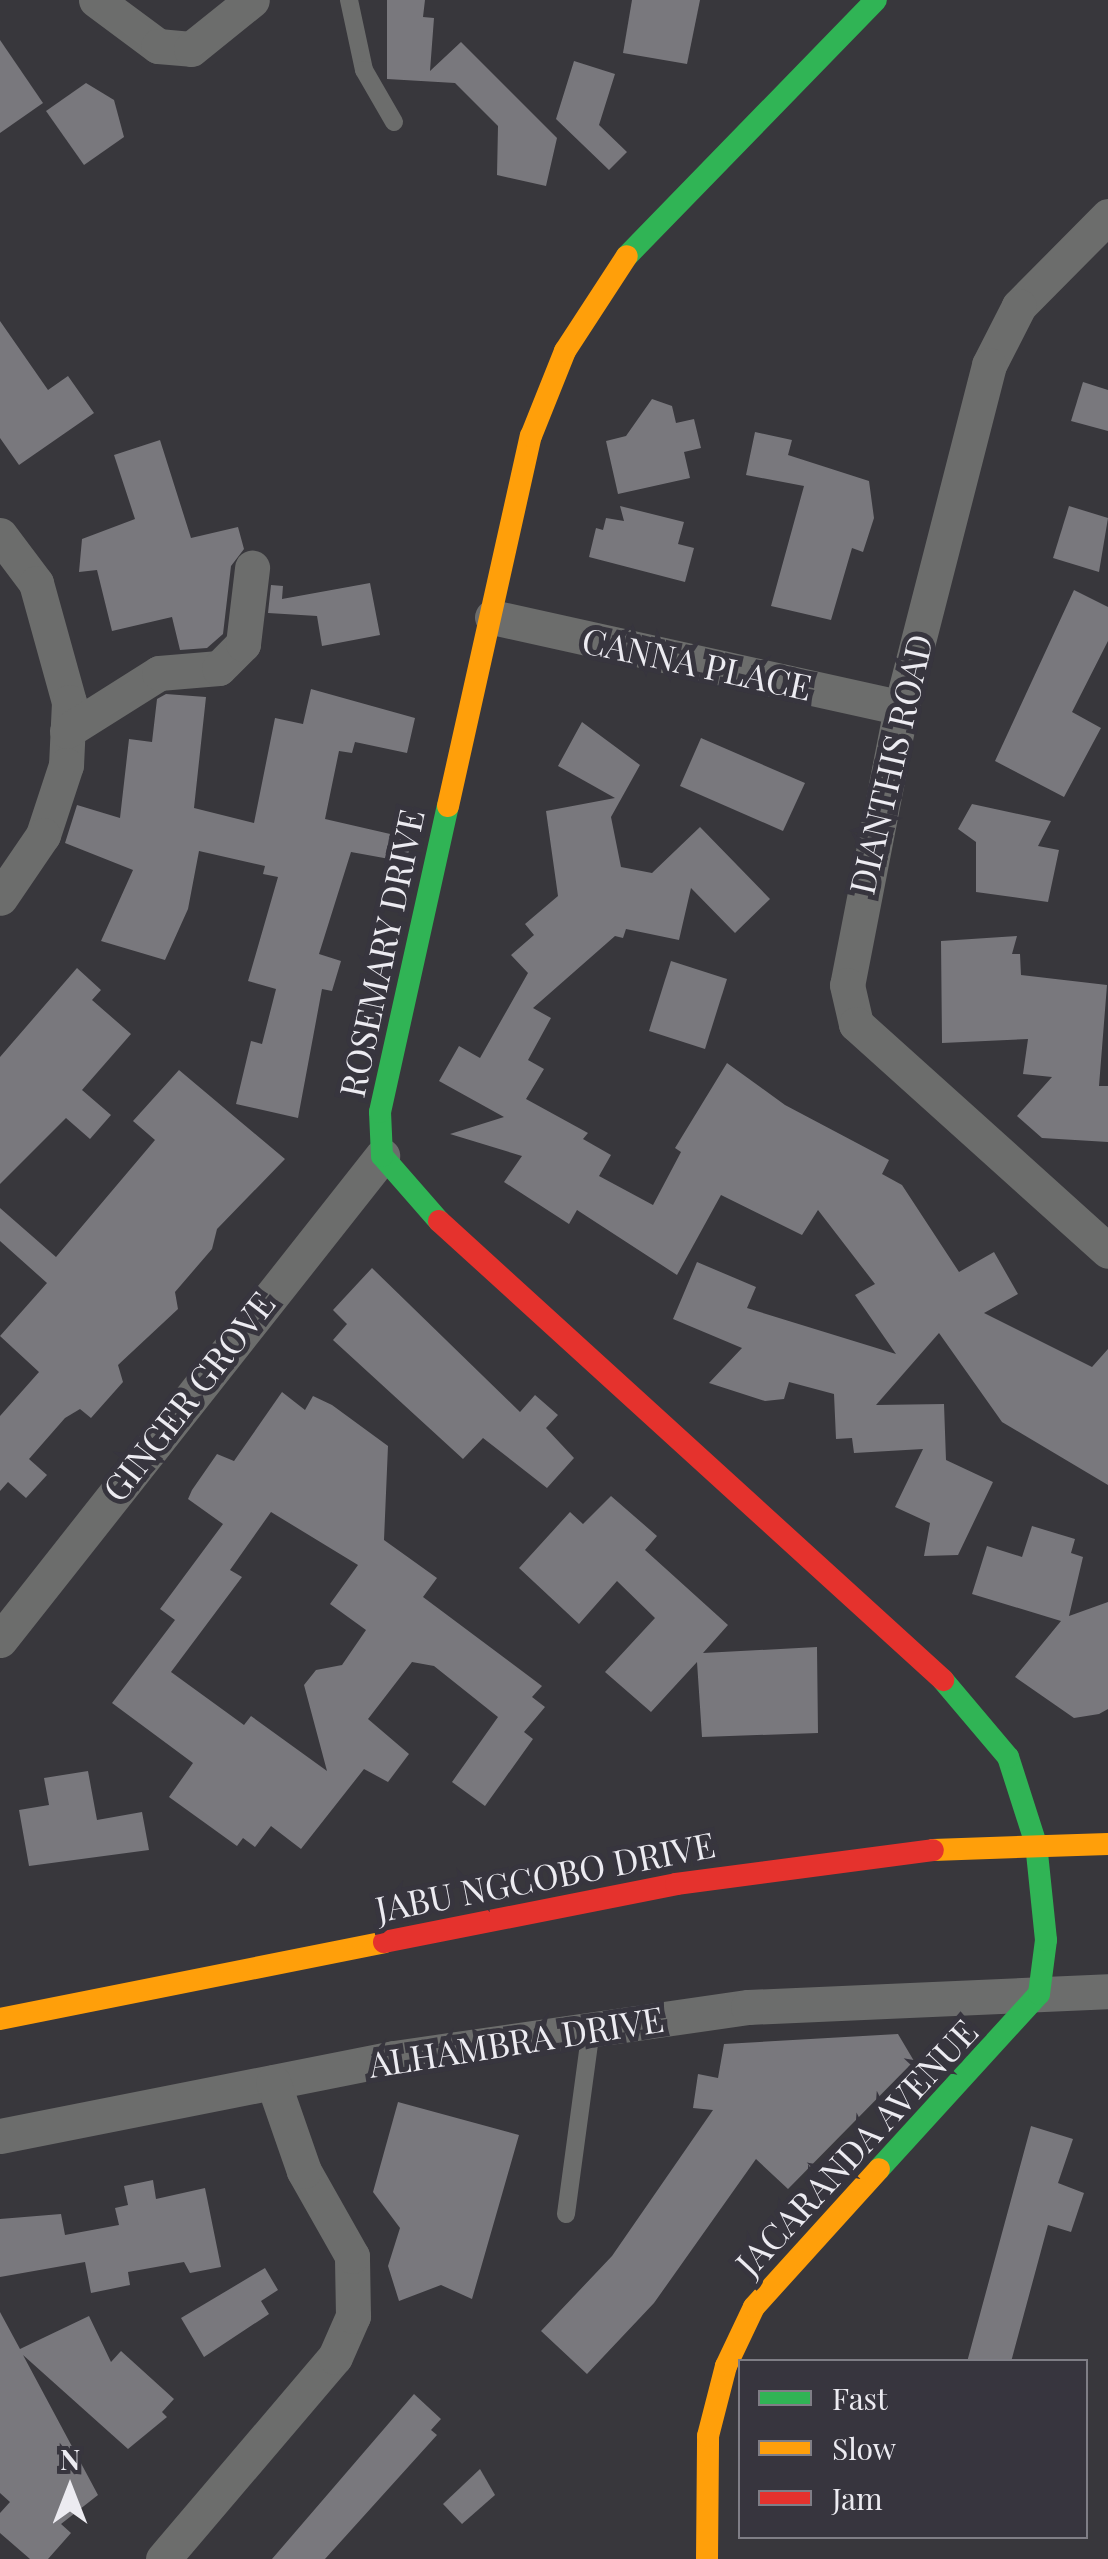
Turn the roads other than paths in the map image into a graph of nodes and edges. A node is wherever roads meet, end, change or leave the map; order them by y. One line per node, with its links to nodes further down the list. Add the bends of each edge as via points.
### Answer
1 (96, 0): 2 (street, via 158,46 191,49)
2 (252, 0)
3 (349, 0): 5 (lane, via 364,70)
4 (876, 0): 9 (street, ROSEMARY DRIVE, via 622,262 565,350 532,436)
5 (394, 122)
6 (1108, 216): 10 (street, DIANTHIS ROAD, via 1020,306 989,364)
7 (0, 535): 11 (street, via 36,584 68,702)
8 (252, 568): 11 (street, via 243,644 219,668 159,672)
9 (492, 618): 10 (street, CANNA PLACE); 13 (street, ROSEMARY DRIVE, via 388,1064)
10 (901, 708): 14 (street, DIANTHIS ROAD, via 849,948 856,1024)
11 (67, 731): 12 (street, via 66,765 43,835)
12 (0, 898)
13 (382, 1156): 15 (street, GINGER GROVE); 16 (street, via 418,1202 968,1702 1008,1757)
14 (1108, 1250)
15 (0, 1640)
16 (1036, 1844): 17 (street, JABU NGCOBO DRIVE); 19 (street, via 1046,1940); 20 (street, JABU NGCOBO DRIVE, via 847,1858 676,1884)
17 (1108, 1844)
18 (1108, 1991): 19 (street, ALHAMBRA DRIVE)
19 (1039, 1994): 21 (street, ALHAMBRA DRIVE, via 748,2008); 26 (street, JACARANDA AVENUE, via 754,2307 726,2366 708,2436)
20 (0, 2019)
21 (591, 2028): 22 (street, ALHAMBRA DRIVE); 24 (lane)
22 (274, 2082): 23 (street, ALHAMBRA DRIVE); 25 (street, via 304,2171 352,2256 353,2316 335,2357)
23 (0, 2136)
24 (566, 2214)
25 (163, 2559)
26 (707, 2559)

